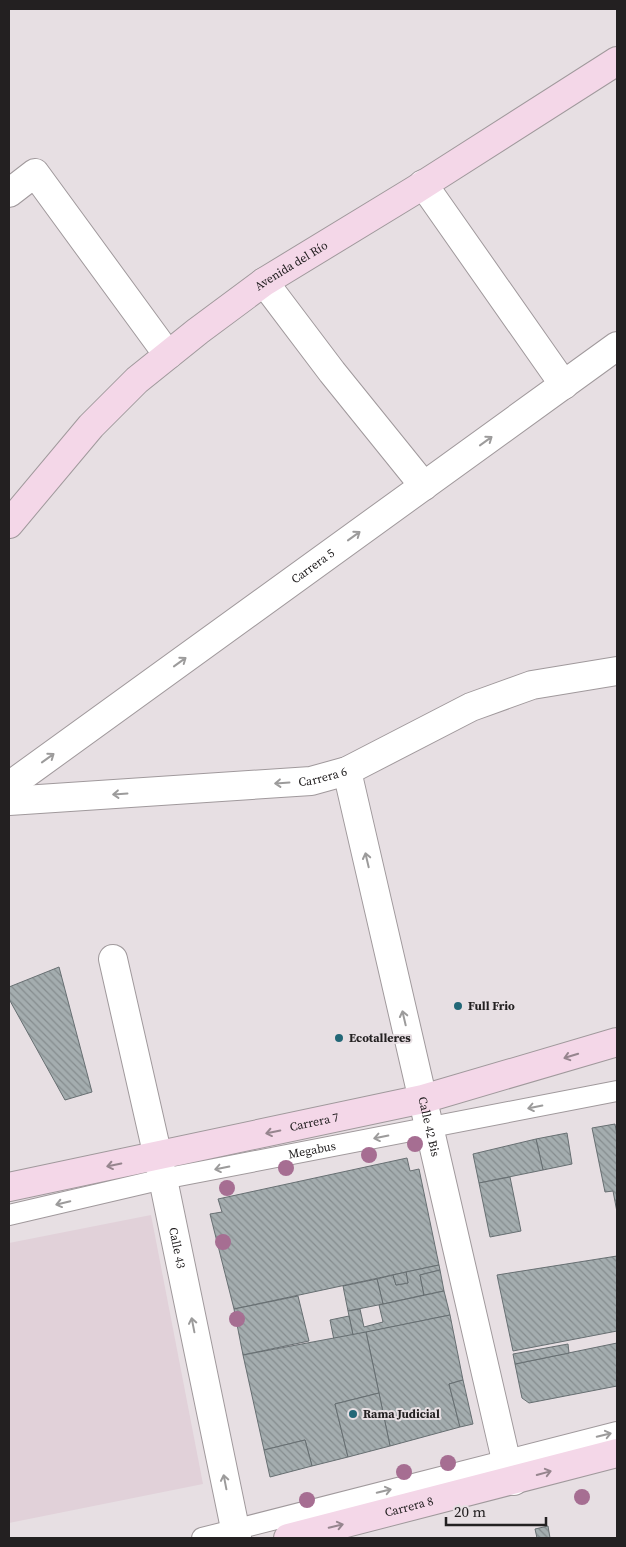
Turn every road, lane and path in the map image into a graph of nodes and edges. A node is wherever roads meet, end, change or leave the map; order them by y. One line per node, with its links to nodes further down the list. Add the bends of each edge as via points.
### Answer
1 (617, 61): 2 (main road, Avenida del Río)
2 (423, 184): 4 (main road, Avenida del Río); 7 (street)
3 (9, 193): 6 (street, via 36,173)
4 (264, 282): 6 (main road, Avenida del Río); 8 (street)
5 (617, 346): 7 (street, Carrera 5)
6 (168, 355): 9 (main road, Avenida del Río, via 137,380 91,426)
7 (564, 385): 8 (street, Carrera 5, one-way to 7)
8 (424, 486): 12 (street, Carrera 5, one-way to 8)
9 (9, 524)
10 (617, 671): 11 (street, Carrera 6, via 532,686 471,708)
11 (346, 771): 13 (street, Carrera 6, one-way to 13, via 311,781); 17 (street, Calle 42 Bis, one-way to 11)
12 (9, 786)
13 (9, 801)
14 (113, 959): 19 (street, Calle 43)
15 (617, 1042): 17 (main road, Carrera 7, one-way to 17)
16 (617, 1091): 18 (lane, Megabus, one-way to 18)
17 (423, 1100): 18 (street, Calle 42 Bis); 19 (main road, Carrera 7, one-way to 19)
18 (429, 1128): 19 (lane, Megabus, one-way to 19); 24 (street, Calle 42 Bis)
19 (160, 1168): 20 (main road, Carrera 7, one-way to 20); 21 (lane, Megabus, one-way to 21); 25 (street, Calle 43, one-way to 19)
20 (9, 1187)
21 (9, 1216)
22 (617, 1432): 24 (lane, one-way to 22)
23 (617, 1453): 24 (main road, Carrera 8, one-way to 23)
24 (510, 1470): 25 (lane, one-way to 24); 27 (main road, Carrera 8, one-way to 24)
25 (236, 1534): 26 (lane)
26 (202, 1538)
27 (288, 1538)

